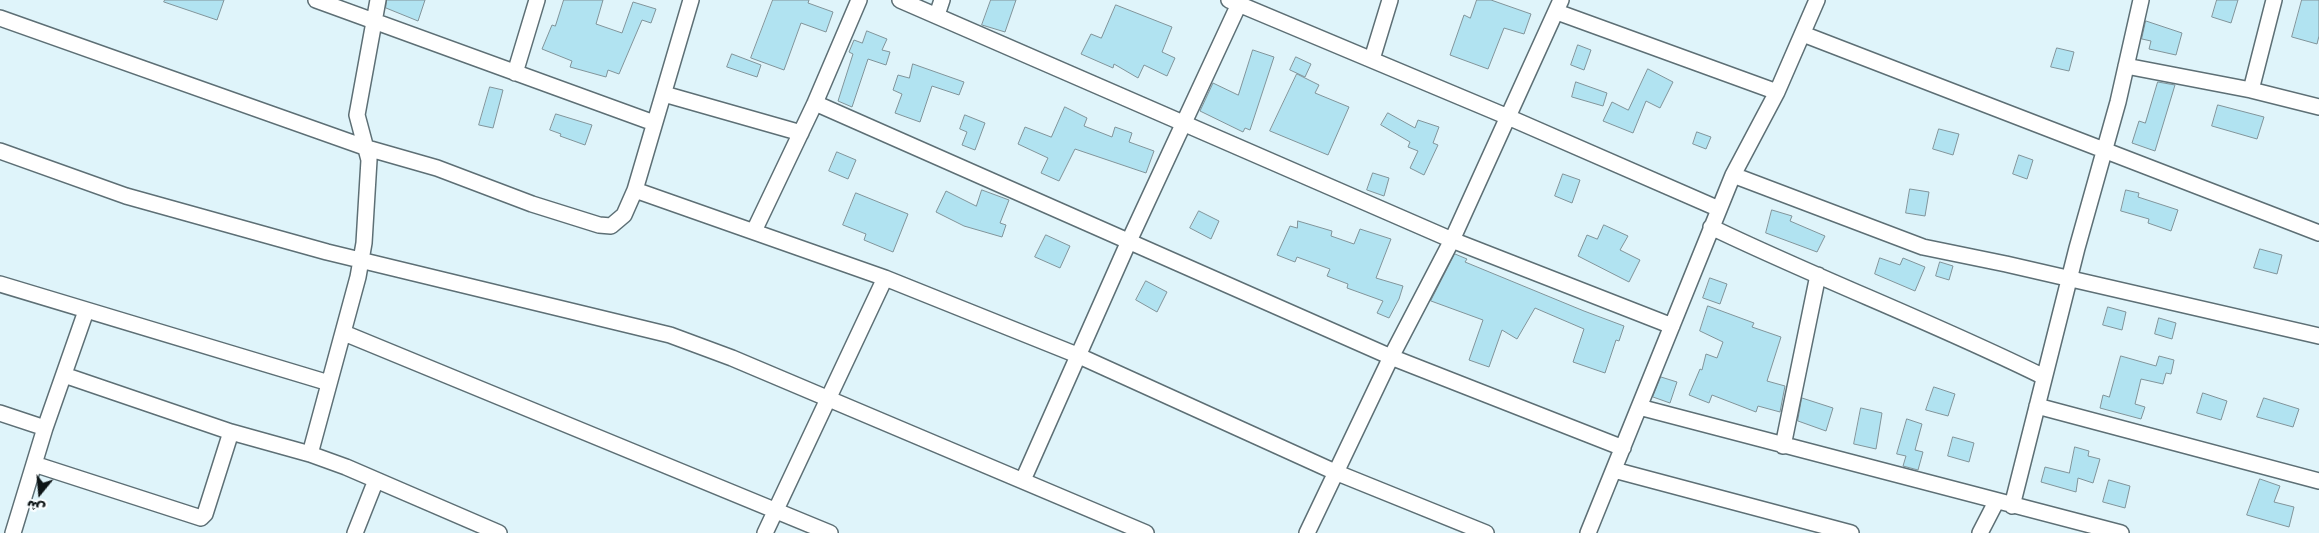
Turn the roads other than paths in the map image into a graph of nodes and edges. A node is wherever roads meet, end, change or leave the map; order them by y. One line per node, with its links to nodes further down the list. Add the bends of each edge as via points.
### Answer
1 (316, 0): 16 (street)
2 (378, 0): 16 (street)
3 (537, 0): 20 (street)
4 (691, 0): 23 (street)
5 (859, 0): 24 (street)
6 (900, 0): 14 (street)
7 (942, 0): 14 (street)
8 (1390, 0): 18 (street)
9 (1817, 0): 17 (street)
10 (2141, 0): 19 (street)
11 (2274, 0): 21 (street)
12 (1234, 2): 18 (street); 27 (street)
13 (1559, 6): 22 (street); 26 (street)
14 (937, 15): 27 (street)
15 (0, 18): 30 (street)
16 (373, 21): 20 (street); 30 (street, via 357,115)
17 (1803, 34): 22 (street); 32 (street)
18 (1372, 59): 26 (street)
19 (2126, 66): 21 (street); 32 (street)
20 (514, 73): 28 (street)
21 (2251, 90): 25 (street)
22 (1777, 92): 33 (street)
23 (664, 94): 28 (street); 29 (street)
24 (815, 103): 29 (street); 40 (street)
25 (2319, 107)
26 (1508, 116): 35 (street); 39 (street)
27 (1183, 121): 39 (street); 40 (street)
28 (654, 123): 34 (street)
29 (801, 133): 37 (street)
30 (367, 148): 34 (street, via 437,168 532,204 600,225 617,223); 41 (street, via 369,171)
31 (0, 151): 41 (street, via 126,196)
32 (2104, 152): 38 (street); 44 (street)
33 (1732, 175): 35 (street); 44 (street, via 1907,242)
34 (635, 190): 37 (street)
35 (1719, 209): 36 (street)
36 (1712, 227): 42 (street); 47 (street)
37 (754, 231): 43 (street)
38 (2319, 233)
39 (1452, 240): 47 (street); 51 (street)
40 (1129, 241): 50 (street); 51 (street)
41 (361, 260): 48 (street); 55 (street, via 670,335)
42 (1818, 275): 53 (street); 61 (street)
43 (885, 278): 50 (street); 55 (street)
44 (2069, 280): 49 (street); 53 (street)
45 (0, 284): 46 (street)
46 (86, 311): 52 (street); 54 (street)
47 (1672, 326): 57 (street)
48 (344, 333): 54 (street); 72 (street)
49 (2319, 336)
50 (1077, 355): 66 (street); 68 (street)
51 (1391, 357): 62 (street); 66 (street)
52 (64, 375): 59 (street); 60 (street)
53 (2044, 377): 56 (street)
54 (330, 383): 63 (street)
55 (830, 399): 68 (street); 72 (street)
56 (2037, 406): 69 (street); 71 (street)
57 (1639, 407): 61 (street); 62 (street)
58 (0, 413): 59 (street)
59 (45, 428): 64 (street)
60 (231, 432): 63 (street); 64 (street, via 201,518)
61 (1783, 446): 70 (street)
62 (1623, 448): 65 (street)
63 (310, 454): 67 (street)
64 (34, 464): 73 (street)
65 (1614, 470): 81 (street); 82 (street)
66 (1335, 472): 79 (street); 80 (street)
67 (376, 480): 74 (street); 75 (street)
68 (1023, 480): 78 (street)
69 (2319, 481)
70 (1996, 502): 71 (street); 83 (street)
71 (2012, 506): 84 (street)
72 (776, 509): 76 (street); 77 (street)
73 (12, 533)
74 (355, 533)
75 (500, 533)
76 (765, 533)
77 (830, 533)
78 (1146, 533)
79 (1307, 533)
80 (1486, 533)
81 (1588, 533)
82 (1852, 533)
83 (1980, 533)
84 (2121, 533)

